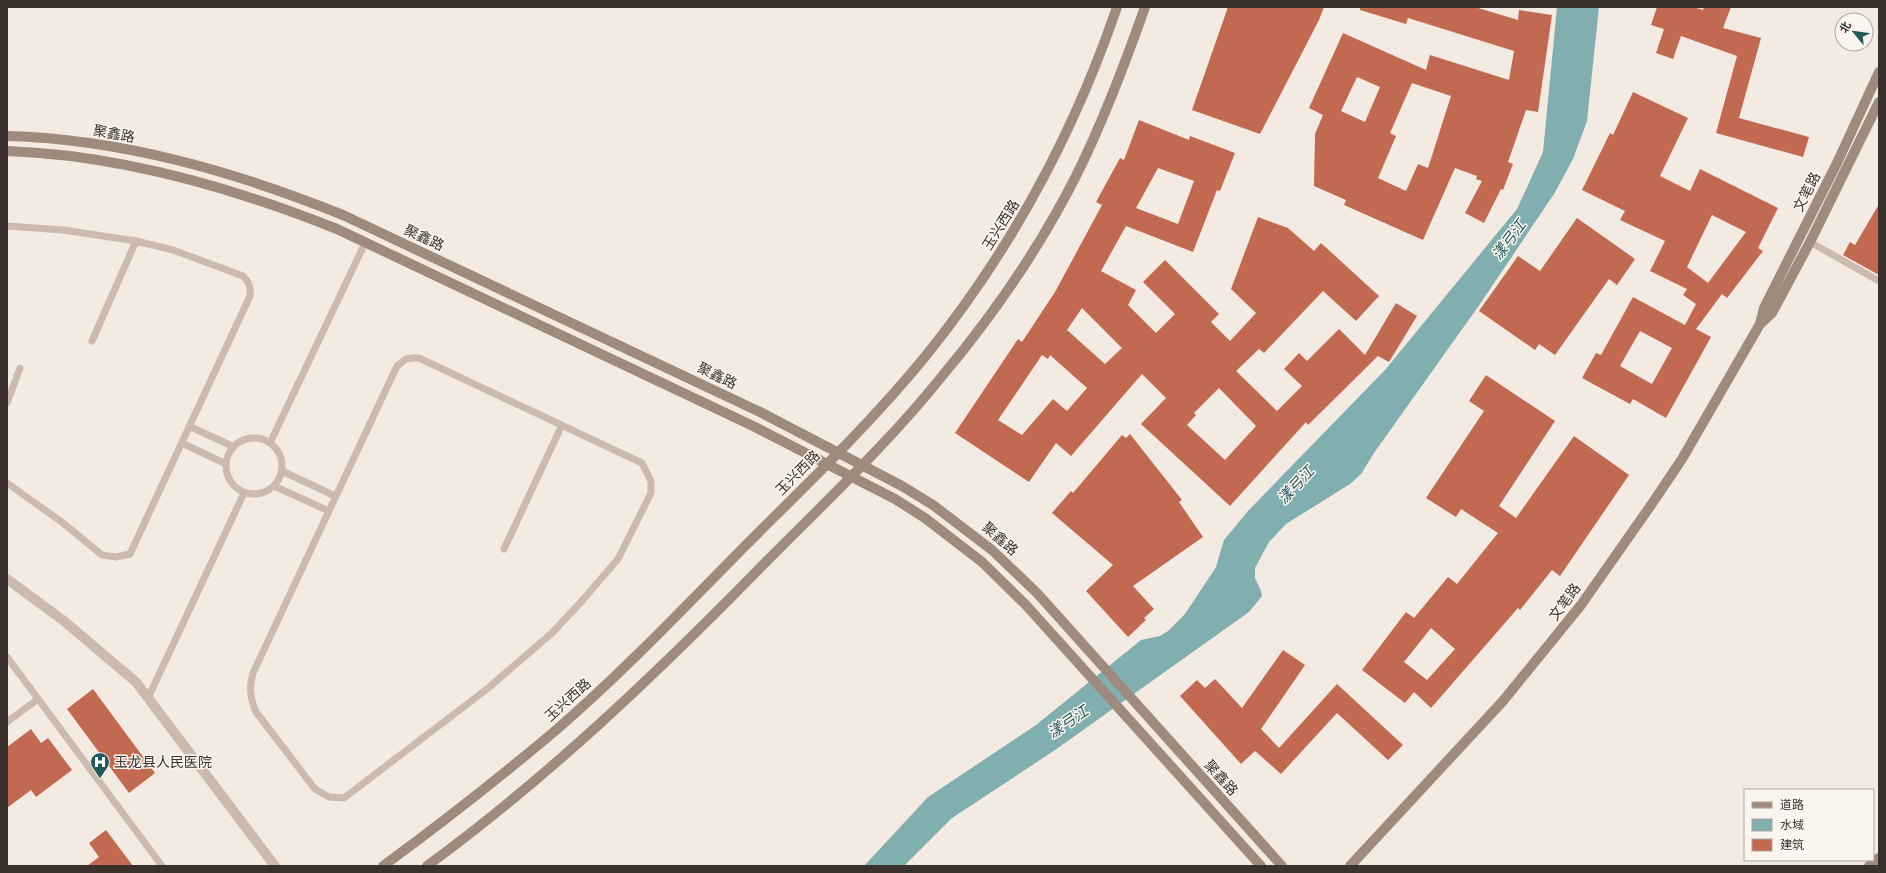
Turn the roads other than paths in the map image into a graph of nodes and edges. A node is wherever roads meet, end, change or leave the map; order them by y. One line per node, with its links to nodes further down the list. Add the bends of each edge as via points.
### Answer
1 (1118, 7): 21 (main road, 玉兴西路, via 1052,165 1005,246 923,360)
2 (1145, 7): 24 (main road, via 1091,143 1027,260 943,376)
3 (1879, 72): 12 (main road, 文笔路, via 1837,163 1764,308)
4 (1879, 102): 9 (main road, 文笔路)
5 (7, 136): 21 (main road, 聚鑫路, via 59,140 147,154 232,175 343,215 699,382)
6 (7, 151): 10 (main road, 聚鑫路, via 102,161 186,178 279,207)
7 (7, 226): 8 (lane, via 63,230)
8 (136, 241): 13 (lane); 17 (lane, via 173,250 243,276 249,284 250,296)
9 (1810, 242): 11 (lane); 12 (main road, 文笔路, via 1772,313)
10 (364, 243): 19 (lane); 22 (main road, 聚鑫路, via 692,396)
11 (1879, 281)
12 (1760, 324): 45 (main road, 文笔路, via 1678,465 1581,605 1503,701)
13 (92, 341)
14 (20, 368): 15 (lane)
15 (7, 403)
16 (562, 425): 30 (lane, via 419,358 406,359 397,366); 31 (lane, via 642,463 649,475 651,493 618,559 552,633 520,662 344,798 329,797 315,789 256,712 250,689 253,673); 32 (lane)
17 (189, 426): 18 (lane); 20 (lane)
18 (182, 443): 23 (lane); 27 (lane, via 130,554 116,558 102,555)
19 (270, 443): 20 (lane, via 255,438 240,442); 25 (lane, via 280,456)
20 (234, 447): 23 (lane)
21 (838, 452): 22 (main road, 玉兴西路); 24 (main road, 聚鑫路)
22 (827, 463): 26 (main road, 聚鑫路); 41 (main road, 玉兴西路, via 662,631 568,719 447,819)
23 (226, 464): 29 (lane, via 231,483)
24 (862, 465): 26 (main road); 44 (main road, 聚鑫路, via 934,505 992,550 1037,593)
25 (282, 472): 28 (lane); 30 (lane)
26 (850, 476): 42 (main road, via 680,650 626,701 518,795); 43 (main road, 聚鑫路, via 925,518 982,562 1026,604)
27 (7, 483)
28 (274, 486): 29 (lane, via 260,494); 31 (lane)
29 (244, 493): 35 (lane)
30 (335, 496): 31 (lane)
31 (329, 511)
32 (504, 549)
33 (7, 579): 35 (street, via 101,651 136,682)
34 (7, 657): 36 (lane)
35 (148, 698): 40 (street)
36 (38, 699): 37 (lane); 39 (lane)
37 (7, 722)
38 (1879, 858): 46 (main road)
39 (162, 866)
40 (275, 866)
41 (383, 866)
42 (427, 866)
43 (1261, 866)
44 (1282, 866)
45 (1350, 866)
46 (1869, 866)

